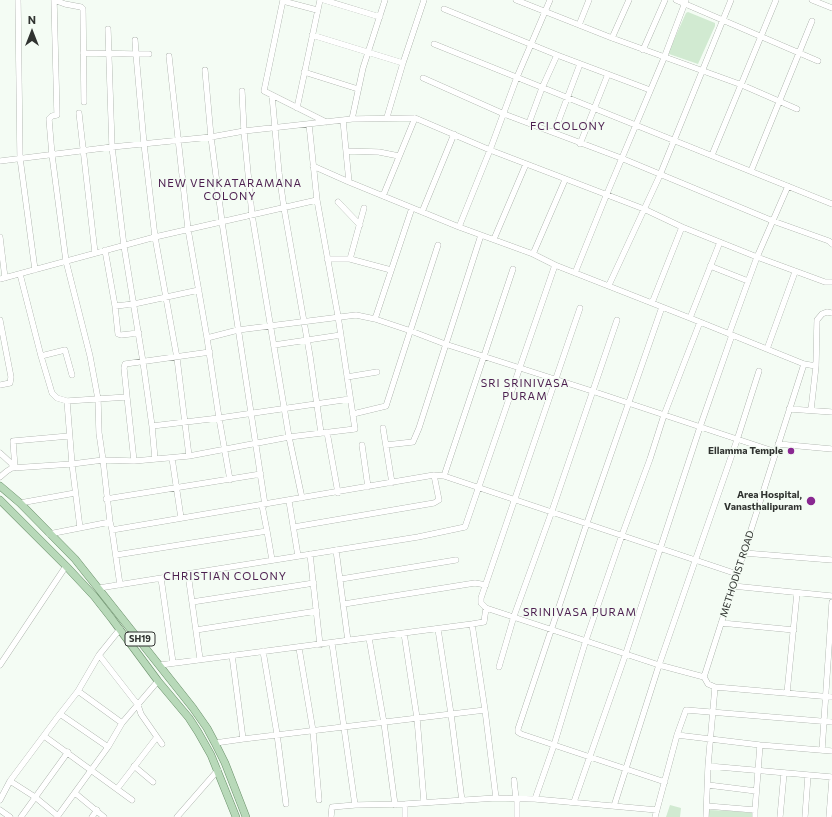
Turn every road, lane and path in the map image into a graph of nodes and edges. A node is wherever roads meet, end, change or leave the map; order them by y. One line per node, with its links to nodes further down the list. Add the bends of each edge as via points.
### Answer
1 (18, 0): 91 (street)
2 (54, 0): 17 (street); 88 (street, via 57,115 49,119)
3 (320, 0): 21 (street)
4 (324, 0): 23 (street)
5 (385, 0): 23 (street)
6 (424, 0): 45 (street)
7 (516, 0): 22 (street)
8 (550, 0): 22 (street)
9 (589, 0): 26 (street)
10 (629, 0): 30 (street)
11 (665, 0): 34 (street)
12 (676, 0): 18 (street)
13 (731, 0): 24 (street)
14 (776, 0): 29 (street)
15 (812, 0): 19 (street)
16 (283, 1): 21 (street); 58 (street, via 264,91)
17 (65, 2): 35 (street, via 83,9)
18 (685, 2): 24 (street); 43 (street)
19 (832, 8)
20 (444, 9): 33 (street)
21 (317, 10): 28 (street)
22 (544, 11): 26 (street); 33 (street)
23 (380, 17): 37 (street)
24 (723, 20): 29 (street); 48 (street)
25 (812, 21): 38 (street)
26 (579, 25): 30 (street)
27 (108, 29): 36 (street)
28 (312, 35): 37 (street); 49 (street)
29 (761, 36): 38 (street); 53 (street)
30 (612, 38): 34 (street)
31 (135, 40): 39 (street)
32 (434, 44): 51 (street)
33 (530, 44): 41 (street); 51 (street)
34 (642, 50): 43 (street)
35 (82, 53): 36 (street); 61 (street)
36 (108, 53): 39 (street); 84 (street)
37 (368, 53): 45 (street); 55 (street)
38 (800, 53): 44 (street); 60 (street)
39 (136, 54): 40 (street); 82 (street)
40 (149, 54)
41 (557, 55): 46 (street); 54 (street)
42 (169, 56): 80 (street)
43 (664, 58): 48 (street); 56 (street)
44 (818, 61)
45 (403, 63): 67 (street)
46 (580, 64): 50 (street); 59 (street)
47 (205, 70): 79 (street)
48 (703, 71): 53 (street); 81 (street)
49 (304, 72): 55 (street); 62 (street)
50 (608, 74): 56 (street); 63 (street)
51 (517, 77): 54 (street); 66 (street)
52 (423, 78): 66 (street)
53 (742, 85): 60 (street); 89 (street)
54 (542, 88): 59 (street); 72 (street)
55 (358, 89): 69 (street)
56 (650, 90): 74 (street)
57 (242, 91): 76 (street)
58 (272, 95): 62 (street); 75 (street)
59 (568, 98): 63 (street); 77 (street)
60 (780, 101): 64 (street); 96 (street)
61 (84, 102)
62 (297, 108): 71 (street)
63 (594, 109): 74 (street); 83 (street)
64 (796, 109)
65 (79, 113): 86 (street)
66 (504, 114): 72 (street); 85 (street)
67 (387, 118): 68 (street); 69 (street)
68 (414, 118): 78 (street); 90 (street)
69 (352, 119): 70 (street)
70 (343, 120): 71 (street); 87 (street)
71 (326, 122): 73 (street)
72 (529, 123): 77 (street)
73 (309, 124): 75 (street); 95 (street)
74 (636, 125): 81 (street); 92 (street)
75 (275, 127): 76 (street); 106 (street)
76 (244, 131): 79 (street); 111 (street)
77 (554, 133): 83 (street)
78 (454, 134): 85 (street); 110 (street)
79 (211, 137): 80 (street); 113 (street)
80 (177, 140): 82 (street); 117 (street)
81 (673, 140): 89 (street); 97 (street)
82 (144, 144): 84 (street); 120 (street)
83 (580, 144): 92 (street)
84 (112, 147): 86 (street); 125 (street)
85 (490, 150): 94 (street); 115 (street)
86 (83, 151): 88 (street); 127 (street)
87 (346, 151): 90 (street, via 379,152); 99 (street)
88 (52, 155): 91 (street); 132 (street)
89 (712, 155): 96 (street)
90 (399, 156): 101 (street)
91 (20, 158): 93 (street); 136 (street)
92 (621, 158): 97 (street); 102 (street)
93 (0, 161)
94 (526, 164): 98 (street); 121 (street)
95 (313, 166): 99 (street); 103 (street)
96 (750, 171): 100 (street)
97 (660, 175): 109 (street); 112 (street)
98 (565, 180): 102 (street); 128 (street)
99 (349, 182): 101 (street)
100 (788, 186): 105 (street); 112 (street)
101 (383, 196): 108 (street)
102 (606, 196): 109 (street); 139 (street)
103 (317, 200): 106 (street); 130 (street)
104 (338, 202): 114 (street)
105 (832, 204)
106 (284, 208): 111 (street); 158 (street)
107 (364, 208): 114 (street)
108 (412, 208): 110 (street); 137 (street)
109 (644, 209): 116 (street); 144 (street)
110 (422, 212): 115 (street)
111 (252, 215): 113 (street); 160 (street)
112 (773, 221): 123 (street); 129 (street)
113 (222, 222): 117 (street); 161 (street)
114 (360, 225): 131 (street)
115 (459, 227): 118 (street)
116 (682, 227): 122 (street); 147 (street)
117 (188, 229): 120 (street); 145 (street)
118 (482, 235): 121 (street); 168 (street)
119 (0, 237): 141 (street)
120 (156, 237): 125 (street); 146 (street)
121 (494, 239): 128 (street)
122 (720, 242): 129 (street); 134 (street)
123 (832, 244)
124 (438, 245): 162 (street)
125 (124, 246): 126 (street); 148 (street)
126 (106, 250): 127 (street); 149 (street)
127 (95, 253): 132 (street)
128 (533, 254): 133 (street)
129 (757, 257): 138 (street); 142 (street)
130 (327, 259): 131 (street); 153 (street)
131 (350, 259): 137 (street)
132 (66, 260): 136 (street); 187 (street)
133 (555, 265): 139 (street); 178 (street)
134 (710, 266): 142 (street); 154 (street)
135 (513, 269): 173 (street)
136 (35, 270): 140 (street)
137 (391, 270): 155 (street)
138 (795, 272): 143 (street); 170 (street)
139 (576, 273): 144 (street)
140 (20, 274): 141 (street); 172 (street)
141 (2, 278)
142 (748, 281): 165 (street)
143 (832, 282)
144 (608, 286): 147 (street)
145 (199, 290): 146 (street); 166 (street)
146 (166, 297): 148 (street); 174 (street)
147 (652, 303): 150 (street)
148 (134, 304): 149 (street); 163 (street)
149 (115, 306): 163 (street, via 118,334)
150 (662, 307): 154 (street); 191 (street)
151 (580, 308): 183 (street)
152 (832, 313): 177 (street, via 822,314 817,320)
153 (338, 316): 155 (street, via 356,315); 158 (street); 164 (street)
154 (690, 318): 159 (street)
155 (374, 319): 162 (street)
156 (0, 320): 184 (street, via 11,377 10,383)
157 (616, 320): 185 (street)
158 (303, 321): 160 (street); 167 (street)
159 (700, 322): 165 (street); 198 (street)
160 (271, 325): 161 (street); 169 (street)
161 (238, 330): 166 (street); 196 (street)
162 (411, 331): 168 (street); 197 (street, via 386,406)
163 (139, 333): 175 (street)
164 (341, 335): 167 (street); 182 (street)
165 (731, 335): 170 (street); 202 (street)
166 (207, 338): 171 (street)
167 (307, 340): 169 (street); 190 (street)
168 (446, 344): 173 (street); 211 (street, via 413,442)
169 (274, 345): 192 (street)
170 (767, 349): 176 (street)
171 (210, 352): 174 (street); 199 (street)
172 (41, 356): 181 (street, via 65,350); 189 (street, via 52,393 56,398)
173 (483, 356): 178 (street); 225 (street)
174 (177, 358): 175 (street); 200 (street)
175 (143, 362): 186 (street, via 124,366); 201 (street)
176 (804, 364): 177 (street); 193 (street, METHODIST ROAD)
177 (816, 366): 194 (street)
178 (520, 368): 183 (street); 231 (street)
179 (759, 371): 207 (street)
180 (377, 372): 182 (street)
181 (72, 375)
182 (347, 377): 188 (street)
183 (556, 380): 185 (street); 237 (street)
184 (0, 385)
185 (592, 391): 191 (street); 242 (street)
186 (127, 397): 187 (street); 220 (street)
187 (98, 399): 189 (street); 219 (street)
188 (350, 399): 190 (street); 197 (street)
189 (67, 401): 205 (street)
190 (316, 403): 192 (street); 204 (street)
191 (628, 403): 198 (street); 245 (street)
192 (285, 409): 196 (street); 206 (street)
193 (789, 409): 194 (street); 209 (street, METHODIST ROAD)
194 (811, 410): 195 (street)
195 (832, 412)
196 (250, 413): 199 (street); 208 (street)
197 (353, 414): 204 (street, via 355,429)
198 (664, 415): 202 (street); 251 (street)
199 (219, 418): 200 (street); 213 (street)
200 (186, 423): 201 (street); 216 (street)
201 (152, 426): 218 (street)
202 (700, 427): 207 (street); 252 (street)
203 (382, 428): 211 (street)
204 (324, 432): 206 (street); 233 (street)
205 (69, 436): 221 (street); 222 (street, via 13,441)
206 (289, 438): 208 (street); 235 (street)
207 (737, 440): 214 (street); 260 (street)
208 (256, 444): 213 (street); 223 (street)
209 (778, 444): 212 (street); 214 (street, METHODIST ROAD)
210 (362, 445): 230 (street)
211 (386, 445): 228 (street)
212 (832, 449)
213 (224, 450): 216 (street); 227 (street)
214 (776, 452): 254 (street, METHODIST ROAD)
215 (0, 454): 222 (street)
216 (189, 456): 217 (street)
217 (172, 458): 218 (street); 232 (street)
218 (156, 459): 220 (street)
219 (103, 460): 220 (street); 221 (street); 236 (street)
220 (134, 461)
221 (72, 464): 222 (street); 234 (street)
222 (13, 468): 226 (street)
223 (261, 474): 227 (street); 241 (street)
224 (434, 476): 225 (street); 228 (street); 246 (street, via 439,500 434,503)
225 (444, 476): 231 (street)
226 (0, 477)
227 (230, 480): 232 (street)
228 (392, 483): 230 (street)
229 (0, 486): 240 (main road, SH19)
230 (368, 487): 233 (street)
231 (479, 487): 237 (street); 253 (street, via 465,527)
232 (176, 488): 236 (street); 243 (street)
233 (338, 492): 235 (street)
234 (75, 494): 240 (street); 247 (street)
235 (302, 498): 239 (street)
236 (106, 499): 244 (street)
237 (516, 499): 242 (street); 269 (street)
238 (0, 500): 262 (main road, SH19)
239 (289, 501): 241 (street); 246 (street)
240 (20, 503): 250 (main road, SH19)
241 (264, 505): 243 (street); 249 (street)
242 (552, 511): 245 (street); 279 (street)
243 (181, 518): 248 (street)
244 (110, 522): 247 (street); 248 (street)
245 (587, 523): 251 (street); 285 (street)
246 (294, 527): 257 (street)
247 (80, 528): 250 (street)
248 (112, 530): 256 (street)
249 (266, 531): 256 (street); 258 (street)
250 (49, 534): 271 (main road, SH19, via 75,559)
251 (622, 536): 252 (street); 290 (street)
252 (660, 548): 260 (street); 296 (street)
253 (336, 550): 255 (street); 266 (street)
254 (744, 553): 261 (street); 264 (street, METHODIST ROAD)
255 (310, 554): 257 (street); 267 (street)
256 (116, 555): 268 (street)
257 (298, 556): 258 (street)
258 (272, 560): 263 (street)
259 (456, 560): 266 (street)
260 (694, 560): 264 (street); 302 (street)
261 (832, 560)
262 (66, 566): 283 (main road, SH19); 303 (street)
263 (188, 574): 265 (street); 274 (street)
264 (737, 574): 270 (street, METHODIST ROAD)
265 (161, 578): 268 (street); 301 (street)
266 (341, 579): 276 (street)
267 (314, 583): 274 (street); 278 (street)
268 (120, 585): 271 (street)
269 (486, 585): 276 (street, via 475,583); 277 (street, via 481,603)
270 (733, 586): 272 (street); 280 (street, METHODIST ROAD)
271 (99, 588): 304 (main road, SH19)
272 (797, 593): 273 (street); 287 (street)
273 (832, 596)
274 (192, 602): 286 (street)
275 (832, 602): 281 (street)
276 (344, 604): 291 (street)
277 (486, 608): 279 (street); 282 (street, via 484,622)
278 (317, 611): 286 (street); 293 (street)
279 (514, 616): 285 (street); 305 (street)
280 (721, 623): 287 (street); 306 (street, METHODIST ROAD)
281 (831, 623): 300 (street)
282 (472, 624): 284 (street); 314 (street)
283 (120, 629): 297 (street); 307 (main road, SH19)
284 (438, 629): 288 (street); 317 (street)
285 (552, 629): 290 (street); 333 (street, via 518,732)
286 (196, 630): 299 (street)
287 (794, 630): 310 (street)
288 (404, 633): 289 (street); 318 (street)
289 (369, 638): 291 (street); 322 (street)
290 (586, 640): 296 (street); 333 (street)
291 (348, 641): 292 (street)
292 (332, 643): 293 (street); 323 (street)
293 (320, 645): 294 (street)
294 (298, 648): 295 (street); 324 (street)
295 (262, 651): 298 (street); 325 (street)
296 (626, 653): 302 (street); 339 (street)
297 (99, 655): 309 (street); 313 (street)
298 (232, 655): 299 (street); 330 (street)
299 (200, 659): 301 (street)
300 (830, 659): 311 (street)
301 (173, 663): 304 (street)
302 (659, 664): 306 (street); 342 (street)
303 (0, 665)
304 (160, 665): 331 (main road, SH19, via 193,708)
305 (499, 667)
306 (704, 677): 308 (street, via 708,684)
307 (158, 681): 313 (street); 344 (main road, SH19, via 198,732)
308 (716, 687): 310 (street); 315 (street)
309 (78, 691): 316 (street); 321 (street)
310 (788, 693): 311 (street)
311 (825, 697): 312 (street); 319 (street)
312 (832, 697)
313 (138, 705): 321 (street); 328 (street, via 141,714)
314 (485, 710): 317 (street); 359 (street)
315 (713, 713): 319 (street); 326 (street, via 686,710); 329 (street)
316 (60, 714): 327 (street); 335 (street)
317 (451, 714): 318 (street); 365 (street)
318 (417, 718): 322 (street); 366 (street)
319 (824, 722): 320 (street); 336 (street)
320 (832, 722)
321 (122, 723): 335 (street)
322 (384, 723): 323 (street); 369 (street)
323 (345, 726): 324 (street); 371 (street)
324 (313, 731): 325 (street); 364 (street)
325 (278, 734): 330 (street); 368 (street)
326 (677, 735): 329 (street); 352 (street)
327 (44, 736): 338 (street); 350 (street)
328 (157, 737): 332 (street); 340 (street)
329 (710, 738): 334 (street); 341 (street)
330 (243, 739): 331 (street)
331 (215, 743): 385 (main road, SH19)
332 (162, 744)
333 (554, 745): 339 (street); 361 (street)
334 (760, 745): 336 (street); 345 (street)
335 (108, 747): 343 (street)
336 (822, 750): 337 (street)
337 (832, 751)
338 (68, 752): 343 (street); 358 (street)
339 (591, 757): 342 (street); 367 (street)
340 (134, 766): 351 (street); 354 (street)
341 (708, 766): 345 (street); 353 (street)
342 (626, 769): 352 (street); 372 (street)
343 (91, 770): 354 (street); 357 (street)
344 (218, 770): 383 (street); 384 (main road, SH19)
345 (758, 770): 346 (street); 356 (street)
346 (784, 773): 347 (street); 392 (street)
347 (808, 775): 348 (street); 393 (street)
348 (832, 778): 394 (street)
349 (514, 780): 360 (street)
350 (10, 781): 355 (street); 358 (street)
351 (153, 782)
352 (665, 782): 376 (street)
353 (708, 785): 356 (street); 373 (street)
354 (117, 789): 363 (street)
355 (2, 790): 362 (street)
356 (756, 791): 377 (street)
357 (75, 794): 375 (street); 378 (street)
358 (35, 797): 378 (street); 380 (street)
359 (496, 798): 360 (street); 365 (street)
360 (516, 799): 361 (street); 388 (street)
361 (535, 799): 367 (street)
362 (0, 800)
363 (132, 800)
364 (319, 800)
365 (462, 801): 366 (street)
366 (424, 802): 370 (street)
367 (574, 802): 372 (street)
368 (286, 804)
369 (395, 804): 370 (street); 371 (street)
370 (405, 804): 387 (street)
371 (355, 805): 386 (street, via 332,807)
372 (614, 806): 376 (street)
373 (707, 806): 377 (street); 390 (street)
374 (0, 810): 379 (street)
375 (97, 810): 381 (street); 382 (street)
376 (658, 810): 389 (street)
377 (755, 810): 391 (street)
378 (57, 816)
379 (10, 817)
380 (21, 817)
381 (92, 817)
382 (104, 817)
383 (177, 817)
384 (236, 817)
385 (246, 817)
386 (332, 817)
387 (405, 817)
388 (517, 817)
389 (655, 817)
390 (706, 817)
391 (755, 817)
392 (780, 817)
393 (805, 817)
394 (829, 817)

